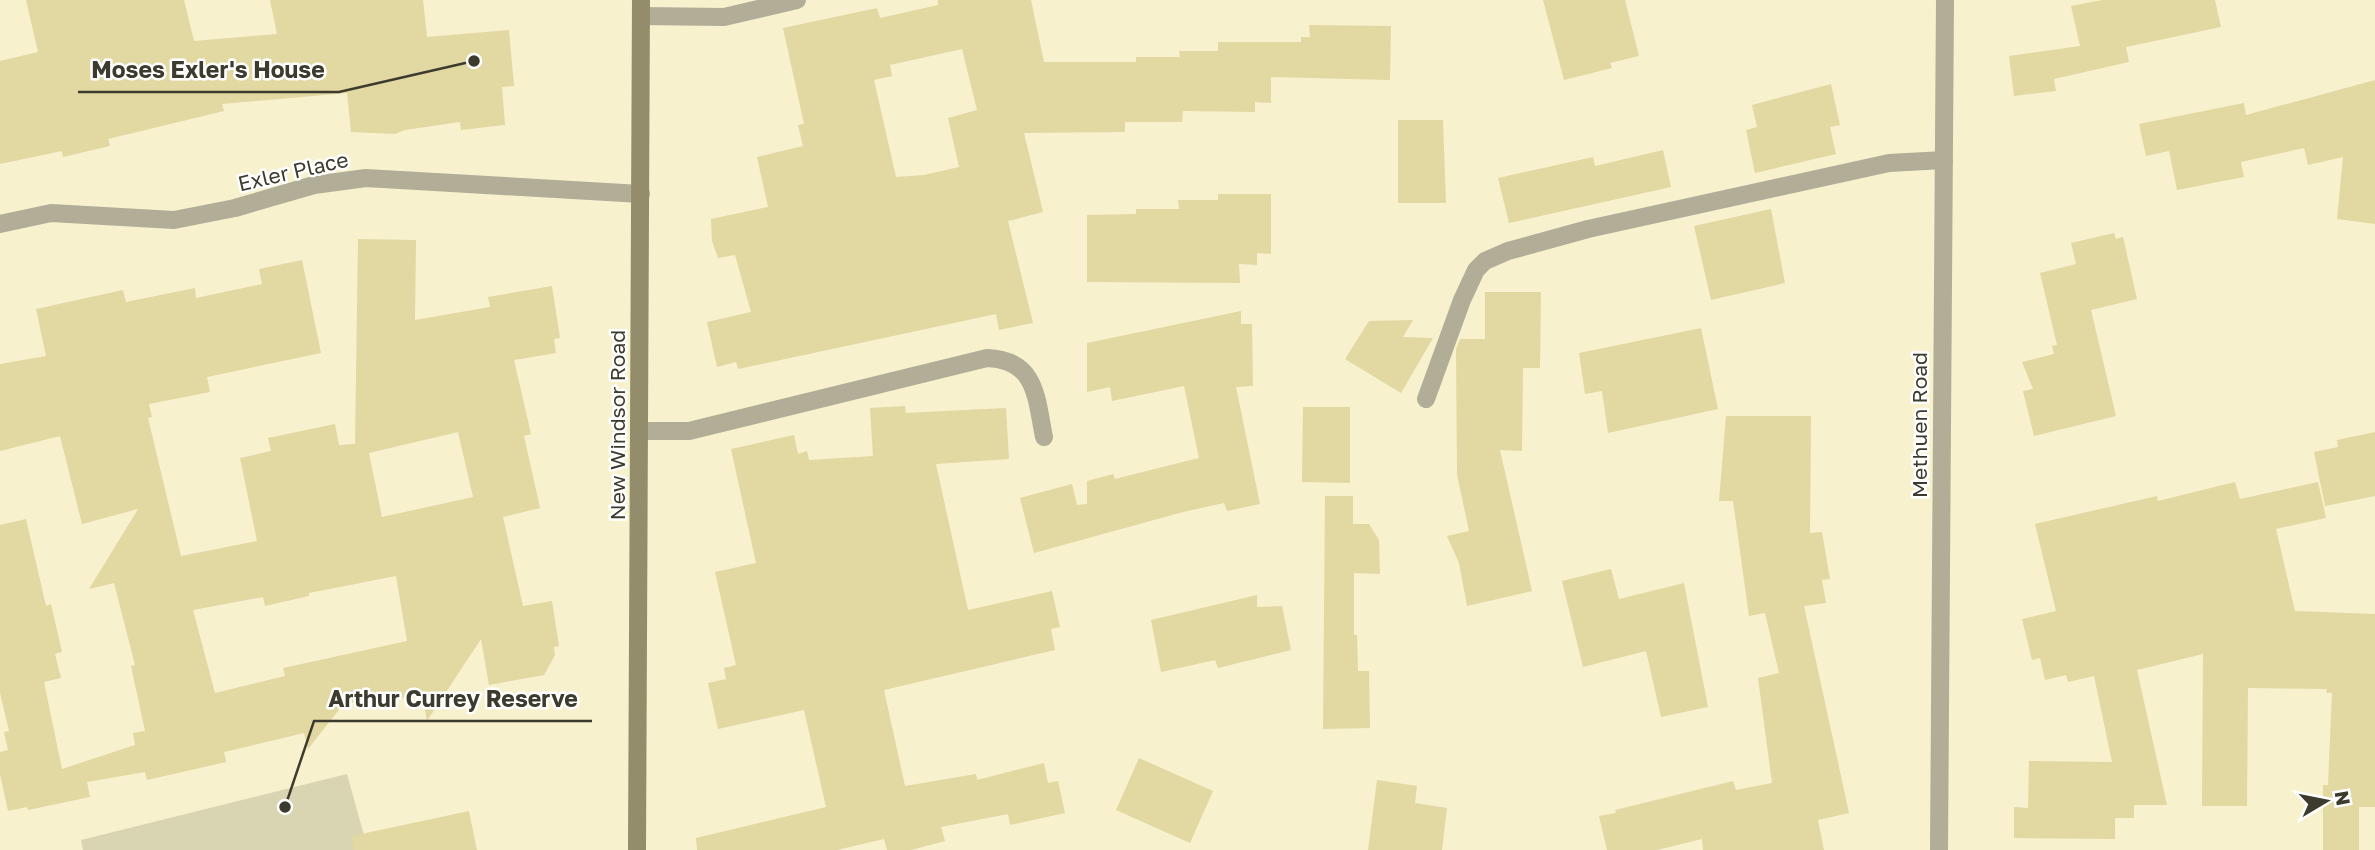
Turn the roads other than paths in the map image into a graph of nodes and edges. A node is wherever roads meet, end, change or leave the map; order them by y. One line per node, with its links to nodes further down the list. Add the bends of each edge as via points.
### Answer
1 (797, 0): 3 (street, via 724,17)
2 (1945, 0): 4 (street, Methuen Road)
3 (641, 8): 5 (main road, New Windsor Road)
4 (1944, 160): 7 (street, via 1889,163 1588,229 1485,261 1462,300); 11 (street, Methuen Road)
5 (641, 194): 6 (street, Exler Place, via 366,178 314,185 174,220 51,212); 8 (main road, New Windsor Road)
6 (0, 224)
7 (1426, 399)
8 (640, 431): 9 (street, via 689,431 1002,358 1016,364 1032,381); 10 (main road, New Windsor Road)
9 (1044, 437)
10 (637, 850)
11 (1939, 850)

